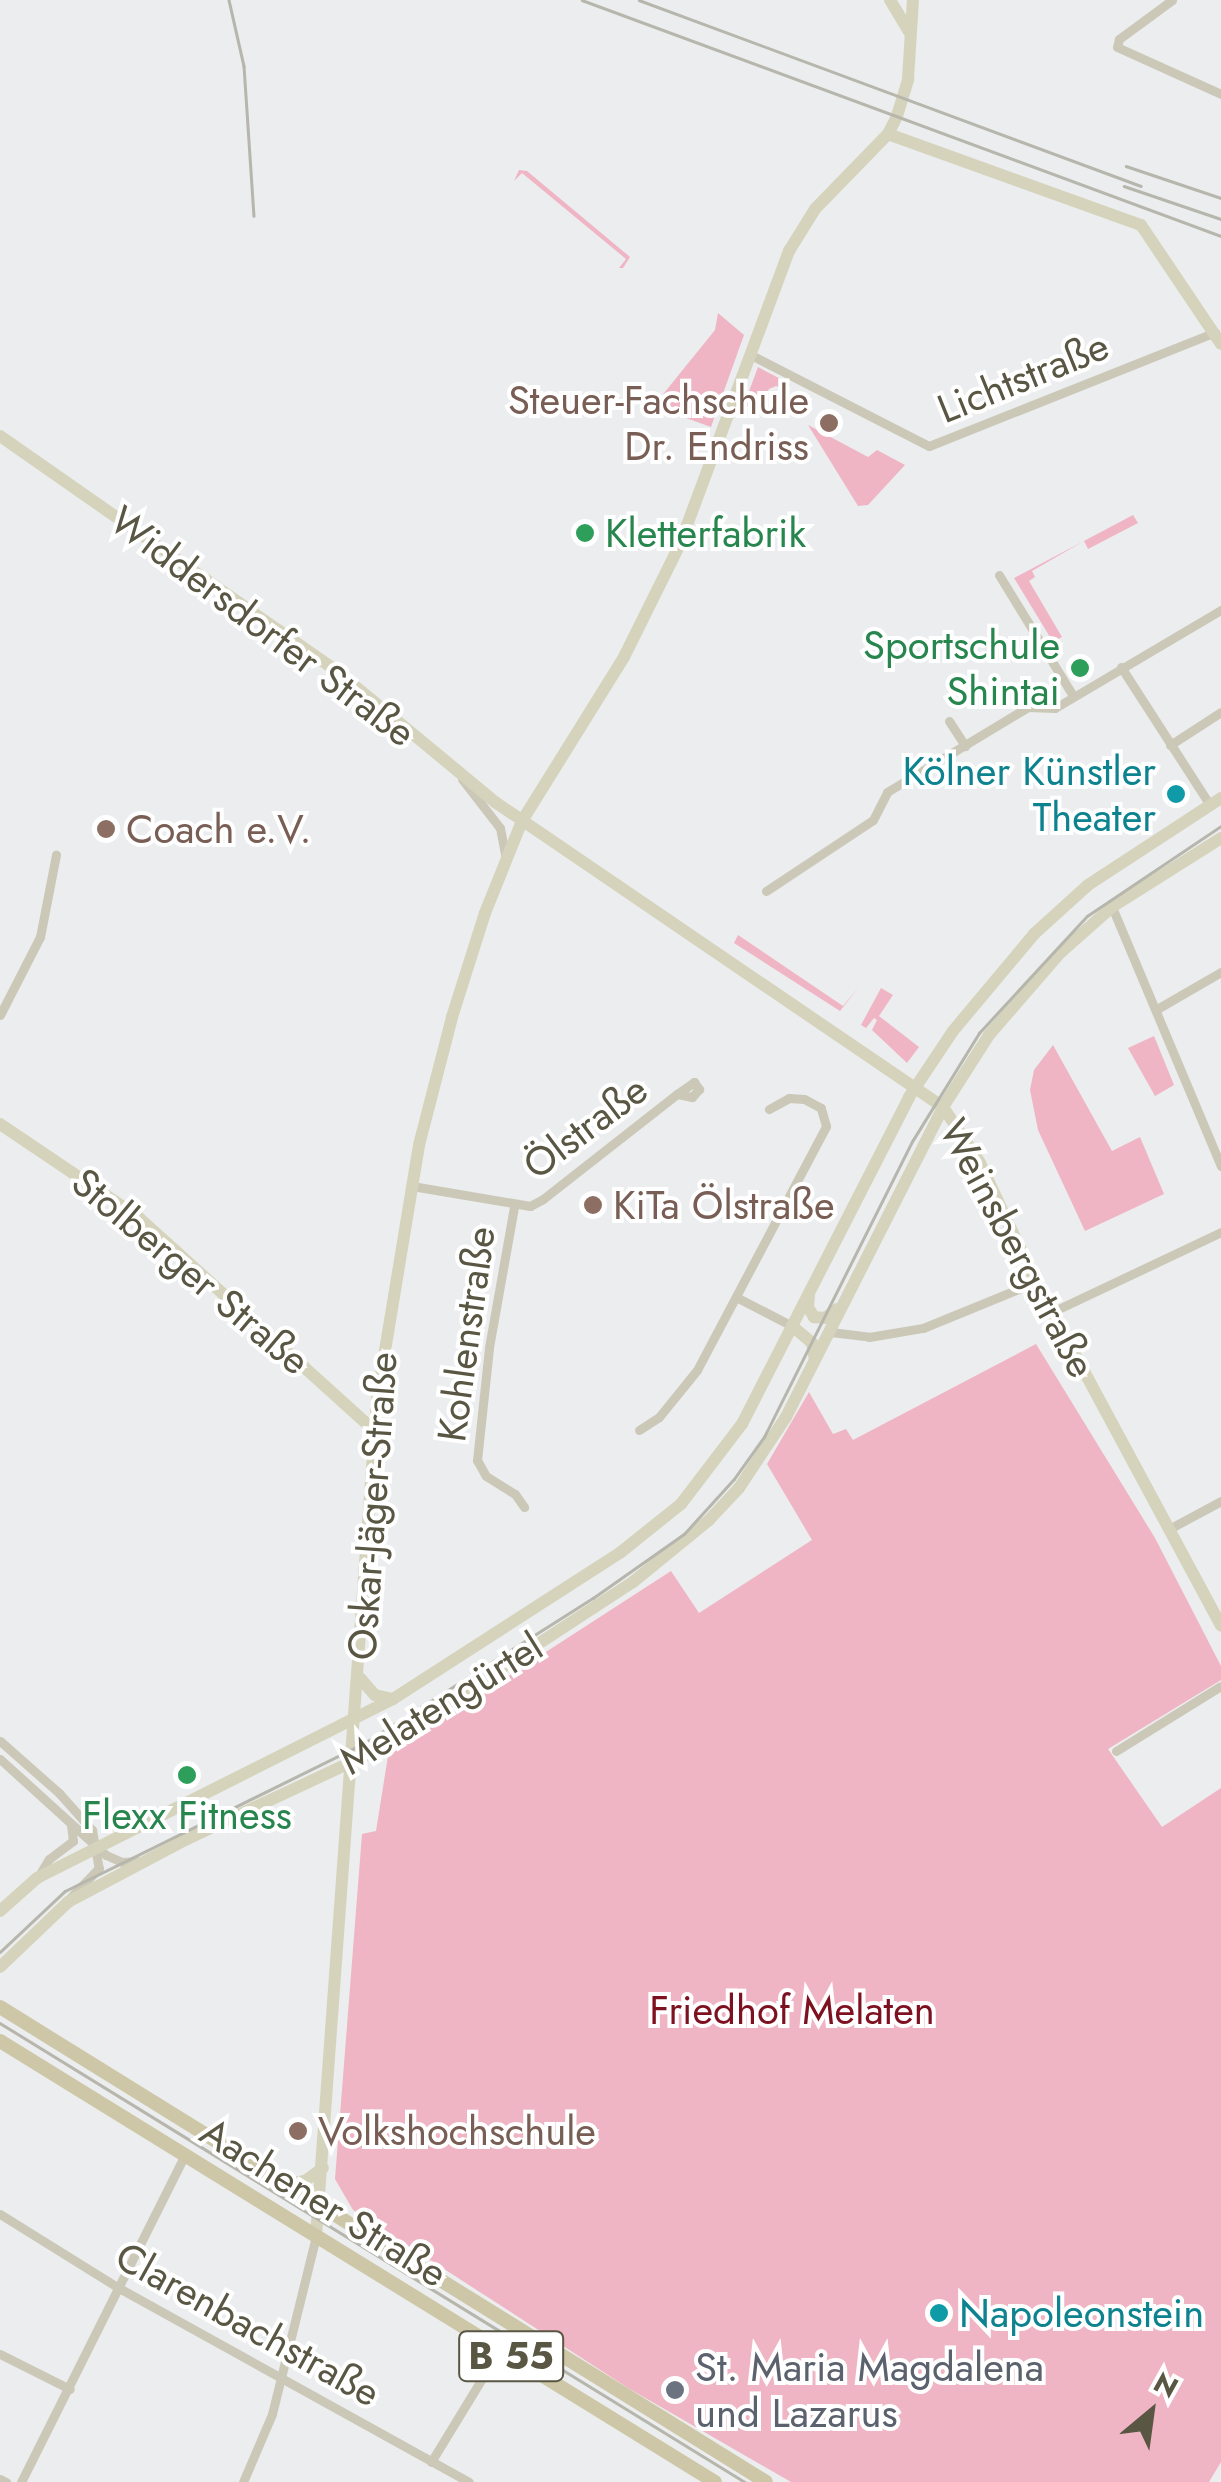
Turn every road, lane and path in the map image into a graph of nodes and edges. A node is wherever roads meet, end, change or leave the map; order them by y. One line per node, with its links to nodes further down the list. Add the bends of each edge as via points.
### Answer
1 (890, 0): 4 (main road)
2 (913, 0): 4 (main road)
3 (1169, 2): 5 (street, via 1119,39 1120,50)
4 (912, 36): 6 (main road, via 904,98)
5 (1221, 94)
6 (888, 134): 7 (main road, via 1141,225); 8 (main road, Oskar-Jäger-Straße, via 799,232)
7 (1218, 338): 8 (street, Lichtstraße, via 929,446)
8 (748, 354): 20 (main road, Oskar-Jäger-Straße, via 682,539 646,616)
9 (0, 436): 18 (main road, Widdersdorfer Straße, via 338,672)
10 (999, 575): 13 (street)
11 (1221, 610): 12 (street)
12 (1121, 667): 13 (street); 16 (street)
13 (1072, 694): 17 (street, via 1056,708 1028,706)
14 (1221, 712): 16 (street)
15 (949, 721): 17 (street)
16 (1170, 744): 19 (street)
17 (966, 746): 24 (street, via 887,792 873,820)
18 (462, 780): 20 (main road, Widdersdorfer Straße); 23 (street, via 500,828)
19 (1215, 802): 29 (main road, Melatengürtel, via 1097,878 1044,924 993,980)
20 (522, 821): 23 (main road, Oskar-Jäger-Straße); 29 (main road, Weinsbergstraße)
21 (1221, 838): 25 (main road, Melatengürtel)
22 (56, 855): 28 (street, via 40,937)
23 (506, 859): 35 (main road, Oskar-Jäger-Straße, via 462,981)
24 (766, 890)
25 (1112, 907): 27 (street); 32 (main road, Melatengürtel, via 1029,986 989,1034)
26 (1221, 972): 27 (street)
27 (1156, 1009): 34 (street)
28 (0, 1016)
29 (917, 1086): 32 (main road, Weinsbergstraße); 39 (main road, Melatengürtel)
30 (678, 1094): 36 (street, Ölstraße, via 543,1199)
31 (769, 1108): 40 (street, via 804,1099 821,1108 826,1126)
32 (944, 1108): 38 (main road, Weinsbergstraße, via 980,1163); 41 (main road, Melatengürtel)
33 (0, 1124): 46 (main road, Stolberger Straße, via 138,1217)
34 (1221, 1166)
35 (412, 1186): 36 (street, Ölstraße); 46 (main road, Oskar-Jäger-Straße)
36 (514, 1207): 49 (street, Kohlenstraße, via 477,1460)
37 (1221, 1232): 42 (street)
38 (1036, 1282): 42 (main road, Weinsbergstraße); 44 (street, via 923,1328 868,1338)
39 (810, 1288): 41 (main road, via 814,1317 829,1317); 43 (main road, Melatengürtel)
40 (738, 1298): 43 (street); 47 (street, via 684,1389)
41 (841, 1304): 44 (main road, Melatengürtel)
42 (1052, 1312): 50 (main road, Weinsbergstraße)
43 (792, 1326): 45 (main road, via 812,1344); 54 (main road, Melatengürtel, via 742,1424 680,1504 621,1552)
44 (831, 1332): 45 (main road, Melatengürtel)
45 (815, 1362): 59 (main road, Melatengürtel, via 738,1488 672,1554)
46 (374, 1430): 52 (main road, Oskar-Jäger-Straße)
47 (640, 1430)
48 (1221, 1501): 50 (street)
49 (524, 1507)
50 (1170, 1530): 51 (main road, Weinsbergstraße)
51 (1221, 1625)
52 (360, 1678): 54 (main road, via 375,1694); 55 (main road, Oskar-Jäger-Straße)
53 (1221, 1686): 57 (street)
54 (393, 1699): 55 (main road, Melatengürtel)
55 (356, 1721): 59 (main road, Oskar-Jäger-Straße); 62 (main road, Melatengürtel)
56 (0, 1742): 61 (street)
57 (1116, 1751)
58 (0, 1758): 60 (street)
59 (352, 1762): 64 (main road, Melatengürtel); 72 (main road, Oskar-Jäger-Straße)
60 (70, 1821): 63 (street); 65 (street, via 73,1841)
61 (92, 1830): 62 (street); 63 (street)
62 (114, 1840): 63 (main road, Melatengürtel)
63 (97, 1847): 64 (street, via 122,1862); 65 (main road, Melatengürtel); 66 (street, via 99,1868)
64 (144, 1861): 66 (main road, Melatengürtel)
65 (37, 1878): 67 (main road, Melatengürtel)
66 (68, 1902): 68 (main road, Melatengürtel)
67 (0, 1911)
68 (0, 1966)
69 (0, 2006): 73 (main road, Aachener Straße / B 55)
70 (0, 2041): 71 (main road, Aachener Straße / B 55)
71 (186, 2153): 77 (main road, Aachener Straße / B 55); 78 (street)
72 (323, 2168): 73 (main road, via 305,2181); 74 (main road, Oskar-Jäger-Straße)
73 (284, 2184): 74 (main road, Aachener Straße / B 55)
74 (320, 2207): 76 (main road, Aachener Straße / B 55); 77 (main road, Oskar-Jäger-Straße)
75 (0, 2214): 78 (street, Clarenbachstraße)
76 (345, 2222): 77 (main road, via 328,2222); 88 (main road, Aachener Straße / B 55)
77 (316, 2236): 79 (main road, Aachener Straße / B 55); 81 (street)
78 (120, 2288): 81 (street, Clarenbachstraße); 82 (street)
79 (500, 2350): 83 (street); 84 (main road, Aachener Straße / B 55)
80 (0, 2354): 82 (street)
81 (282, 2378): 83 (street, Clarenbachstraße); 86 (street)
82 (70, 2389): 85 (street)
83 (432, 2462): 87 (street, Clarenbachstraße)
84 (708, 2480)
85 (21, 2482)
86 (243, 2482)
87 (469, 2482)
88 (766, 2482)

